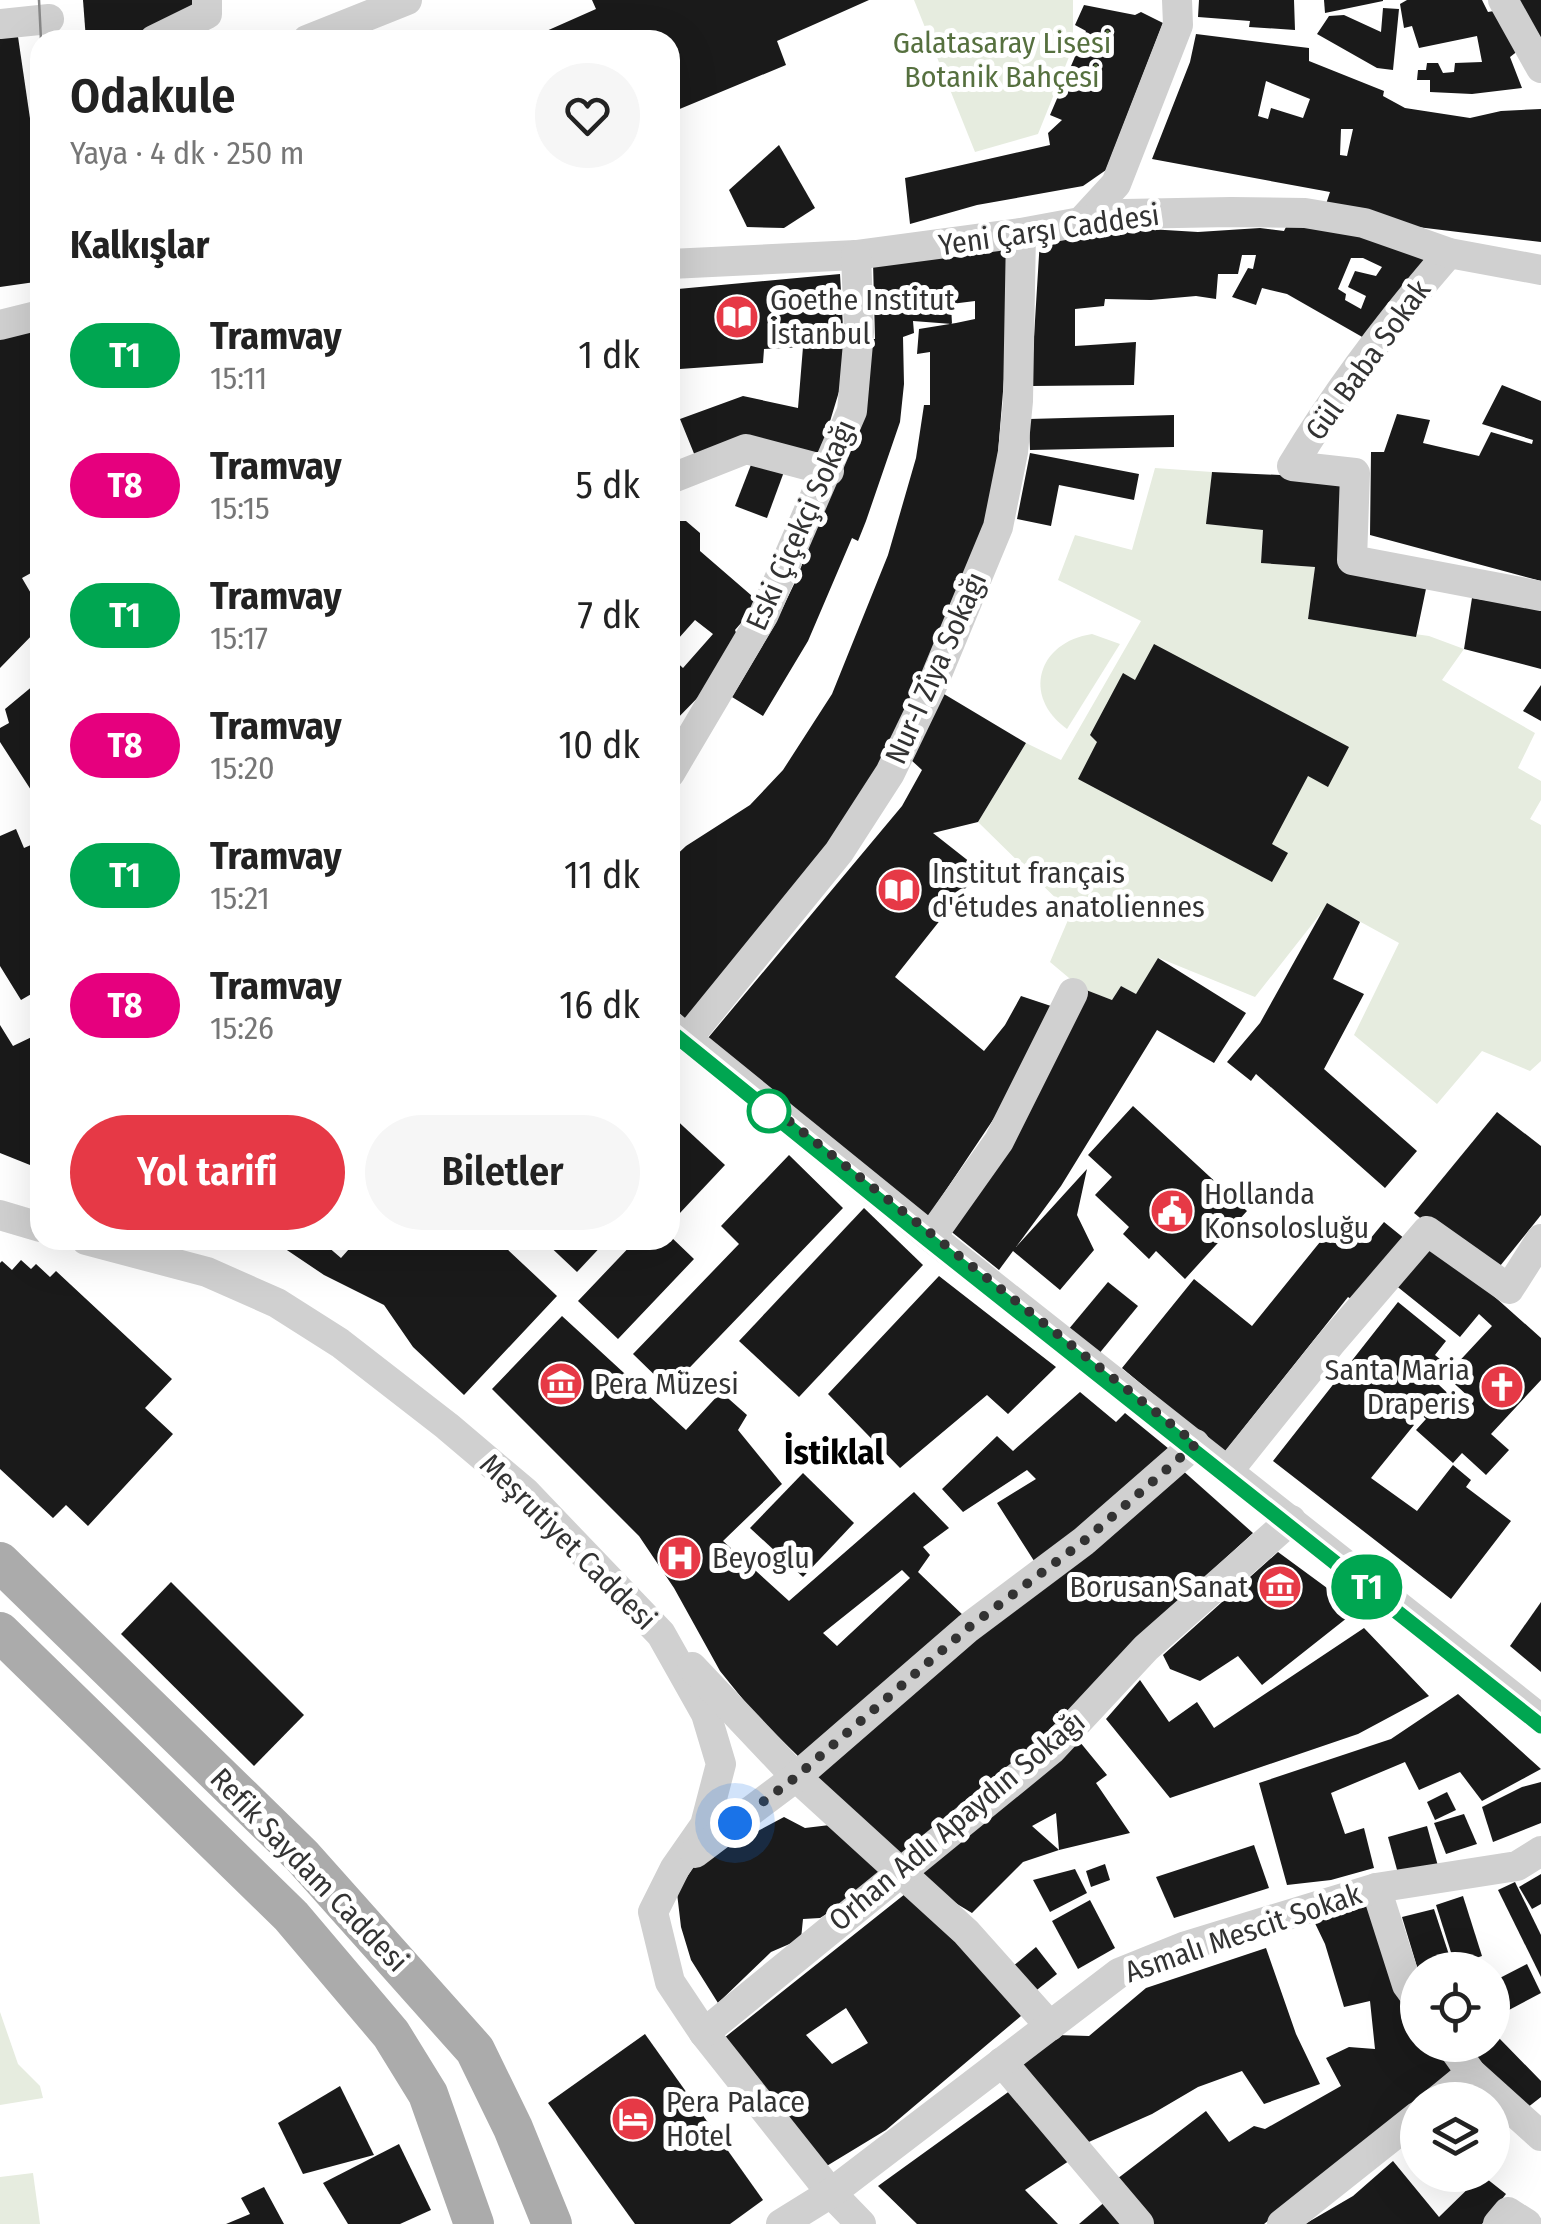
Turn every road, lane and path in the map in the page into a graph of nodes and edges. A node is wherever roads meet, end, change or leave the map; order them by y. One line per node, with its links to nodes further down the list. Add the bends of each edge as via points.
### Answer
1 (208, 0): 7 (street, via 207,14)
2 (407, 0): 8 (street)
3 (1178, 0): 10 (street, via 1178,25)
4 (1502, 0): 9 (street)
5 (50, 20): 6 (street)
6 (0, 24)
7 (174, 30)
8 (332, 30)
9 (1541, 68)
10 (1116, 184): 11 (street); 12 (street)
11 (1124, 214): 12 (street, Yeni Çarşı Caddesi); 14 (street, Yeni Çarşı Caddesi, via 1304,214 1364,223)
12 (1082, 221): 13 (street, Yeni Çarşı Caddesi)
13 (1021, 233): 15 (street, Yeni Çarşı Caddesi); 25 (street, Nur-I Ziya Sokağı, via 1013,452 998,528 932,686 890,773 839,852 777,932)
14 (1449, 252): 17 (street, Yeni Çarşı Caddesi); 22 (street, Gül Baba Sokak, via 1335,394 1292,466 1355,473 1352,560)
15 (856, 255): 16 (street, Yeni Çarşı Caddesi); 20 (street, Eski Çiçekçi Sokağı, via 852,411)
16 (680, 264)
17 (1541, 270)
18 (30, 318): 19 (street)
19 (0, 325)
20 (829, 470): 21 (street, via 746,449); 23 (street, Eski Çiçekçi Sokağı, via 764,614)
21 (680, 476)
22 (1541, 596)
23 (680, 756)
24 (1073, 994): 29 (street, via 999,1141)
25 (680, 1031)
26 (680, 1033): 29 (street)
27 (0, 1215): 28 (street)
28 (30, 1224)
29 (931, 1237): 32 (street)
30 (1541, 1239): 33 (street, via 1509,1289 1427,1231)
31 (124, 1250): 37 (street, Meşrutiyet Caddesi, via 208,1272 277,1302 340,1343 525,1492)
32 (1196, 1444): 33 (street); 39 (street)
33 (1229, 1470): 34 (street)
34 (1291, 1520): 38 (street); 42 (street, Orhan Adlı Apaydın Sokağı, via 1146,1648 1051,1750)
35 (0, 1562): 54 (main road, Refik Saydam Caddesi, via 302,1856 475,2050)
36 (0, 1632): 55 (main road, Refik Saydam Caddesi, via 291,1916 391,2034 428,2094)
37 (661, 1634): 39 (street); 41 (street, Meşrutiyet Caddesi, via 706,1714 721,1764 705,1825)
38 (1541, 1719)
39 (796, 1777): 41 (street); 42 (street)
40 (1541, 1852): 43 (street, Asmalı Mescit Sokak, via 1517,1866)
41 (674, 1868): 46 (street, Meşrutiyet Caddesi, via 653,1912 670,1982)
42 (898, 1872): 45 (street, via 966,1932); 46 (street, Orhan Adlı Apaydın Sokağı)
43 (1376, 1888): 44 (street); 45 (street, Asmalı Mescit Sokak, via 1119,1972)
44 (1400, 1966)
45 (1050, 2026): 47 (street, Asmalı Mescit Sokak)
46 (704, 2033): 53 (street, Meşrutiyet Caddesi)
47 (1002, 2062): 53 (street, Asmalı Mescit Sokak); 58 (street)
48 (1464, 2062): 49 (street)
49 (1472, 2073): 50 (street); 52 (street)
50 (1461, 2082)
51 (1400, 2130): 59 (street)
52 (1541, 2136)
53 (831, 2193): 56 (street, Asmalı Mescit Sokak); 57 (street, Meşrutiyet Caddesi)
54 (552, 2223)
55 (474, 2224)
56 (781, 2224)
57 (861, 2224)
58 (1139, 2224)
59 (1282, 2224)
60 (1498, 2224): 61 (street, via 1508,2212)
61 (1526, 2224)

